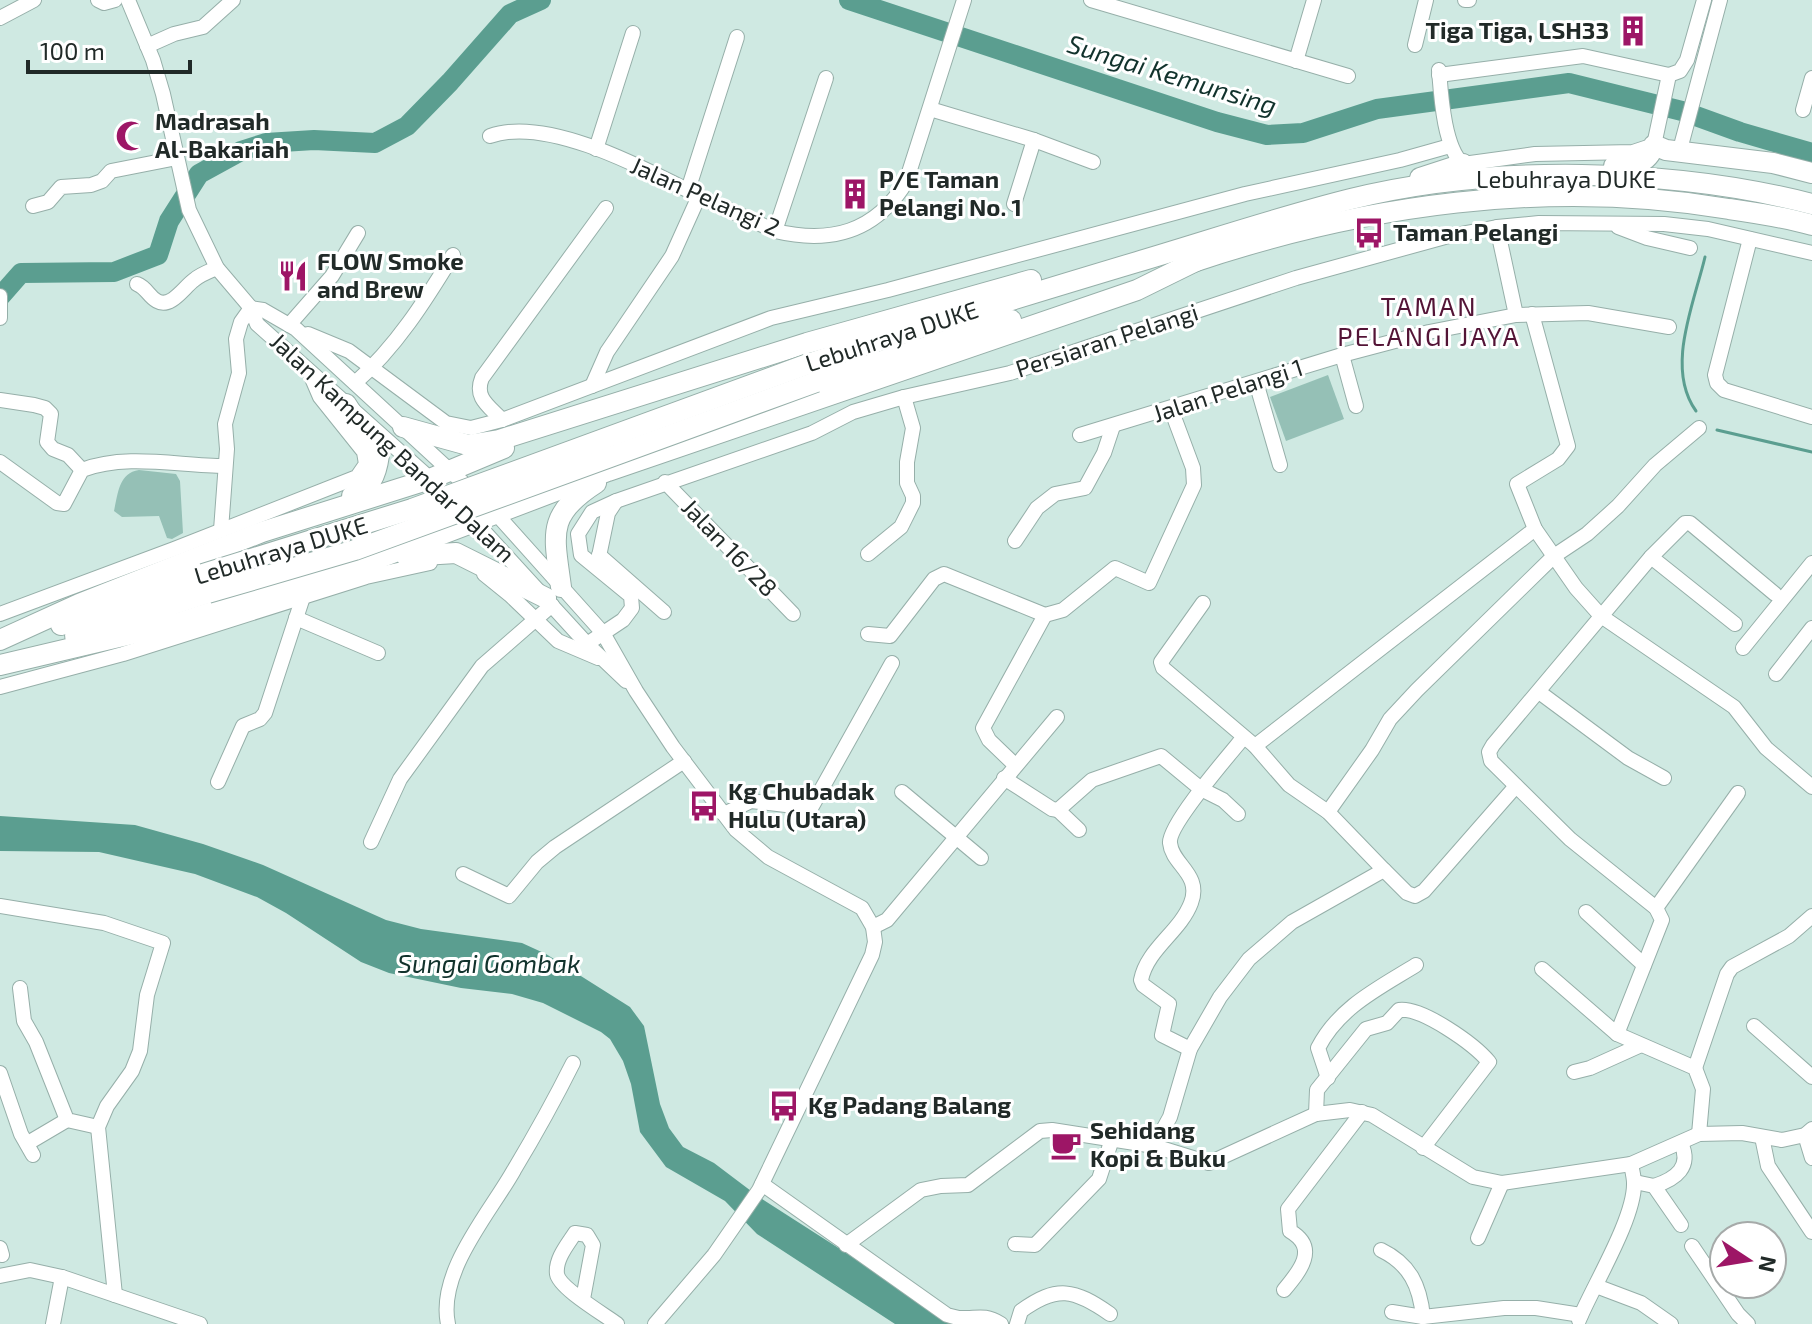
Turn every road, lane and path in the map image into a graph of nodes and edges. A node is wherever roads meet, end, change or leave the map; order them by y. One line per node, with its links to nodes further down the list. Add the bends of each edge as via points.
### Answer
1 (34, 0): 12 (street)
2 (98, 0): 3 (street)
3 (115, 0)
4 (128, 0): 16 (street, Jalan Kampung Bandar Dalam)
5 (233, 0): 16 (street, via 203,27)
6 (964, 0): 22 (street, Jalan Pelangi 2)
7 (1091, 0): 17 (street)
8 (1314, 0): 17 (street)
9 (1426, 0): 15 (street)
10 (1704, 0): 21 (street, via 1687,60)
11 (1720, 0): 26 (street)
12 (0, 18)
13 (633, 33): 29 (street)
14 (737, 37): 36 (street)
15 (1415, 45)
16 (147, 46): 30 (street, Jalan Kampung Bandar Dalam)
17 (1296, 61): 18 (street)
18 (1348, 76)
19 (826, 78): 44 (street)
20 (1812, 78): 23 (street)
21 (1668, 81): 27 (street); 28 (street, via 1583,56 1439,77)
22 (930, 109): 25 (street); 44 (street, Jalan Pelangi 2, via 906,182 877,217 829,236 804,238)
23 (1803, 110)
24 (490, 136): 29 (street, Jalan Pelangi 2, via 542,133)
25 (1034, 140): 31 (street); 37 (street)
26 (1682, 142)
27 (1654, 145): 32 (street, via 1633,152 1535,154); 33 (highway); 34 (highway, via 1648,158 1636,165 1525,166)
28 (1450, 146): 32 (street); 66 (street, via 771,318)
29 (596, 149): 36 (street, Jalan Pelangi 2)
30 (177, 158): 39 (street, via 111,171 91,185 61,187 48,202); 52 (street, Jalan Kampung Bandar Dalam, via 189,210)
31 (1093, 162)
32 (1463, 164): 35 (highway, via 1424,175)
33 (1812, 173)
34 (1500, 177): 35 (highway, Lebuhraya DUKE); 38 (highway, Lebuhraya DUKE, via 1647,178)
35 (1408, 188): 45 (highway, Lebuhraya DUKE, via 1352,198)
36 (694, 193): 44 (street, Jalan Pelangi 2); 66 (street, via 672,256 607,352)
37 (1014, 204)
38 (1812, 204)
39 (33, 206)
40 (606, 208): 74 (street, via 482,378 479,397)
41 (1610, 223): 43 (street, Persiaran Pelangi); 47 (street, Persiaran Pelangi, via 1693,227); 48 (street)
42 (1812, 225): 51 (highway, Lebuhraya DUKE, via 1681,201 1500,198 1322,226)
43 (1497, 227): 56 (street); 68 (street, Persiaran Pelangi, via 1296,278 1010,373)
44 (775, 231)
45 (1237, 232): 63 (highway, Lebuhraya DUKE, via 940,321); 67 (highway, via 1184,239 923,309)
46 (358, 233): 58 (street)
47 (1750, 239): 49 (street, Persiaran Pelangi); 73 (street, via 1717,383 1724,390)
48 (1690, 248)
49 (1812, 253)
50 (453, 255): 61 (street)
51 (1200, 259): 63 (highway, Lebuhraya DUKE); 82 (highway, via 1137,290)
52 (217, 268): 53 (street, via 164,303); 55 (street, Jalan Kampung Bandar Dalam)
53 (137, 284)
54 (0, 298): 57 (street)
55 (251, 308): 58 (street, Jalan Kampung Bandar Dalam); 62 (street, Jalan Kampung Bandar Dalam, via 257,324); 81 (street, via 236,339 239,373 225,424)
56 (1524, 314): 59 (street, Jalan Pelangi 1, via 1588,313); 60 (street, Jalan Pelangi 1); 91 (street, via 1568,446 1562,456 1517,484)
57 (0, 318)
58 (293, 327): 61 (street, via 349,351); 65 (street, Jalan Kampung Bandar Dalam)
59 (1669, 327)
60 (1342, 355): 64 (street, Jalan Pelangi 1); 71 (street)
61 (373, 368): 65 (street); 74 (street, via 446,423 471,428)
62 (307, 369): 70 (street, Jalan Kampung Bandar Dalam); 92 (street, via 320,397 364,452 363,470 348,481)
63 (812, 373): 100 (highway, Lebuhraya DUKE, bridge)
64 (1256, 382): 72 (street, Jalan Pelangi 1); 80 (street)
65 (355, 383): 76 (street, Jalan Kampung Bandar Dalam)
66 (592, 386): 74 (street)
67 (639, 397): 76 (highway, via 480,444 454,443); 84 (highway)
68 (904, 397): 86 (street, Persiaran Pelangi); 94 (street, via 913,428 907,462 913,503 901,527)
69 (0, 400): 83 (street, via 45,408 51,414 47,442)
70 (346, 404): 85 (street, Jalan Kampung Bandar Dalam); 88 (highway, via 379,455 378,467 367,488)
71 (1356, 406)
72 (1171, 409): 75 (street, Jalan Pelangi 1); 108 (street, via 1194,485 1152,581 1145,583 1115,568 1063,610)
73 (1812, 417)
74 (502, 420)
75 (1113, 426): 78 (street, Jalan Pelangi 1); 93 (street, via 1085,488 1047,500)
76 (403, 427): 84 (street, Jalan Kampung Bandar Dalam)
77 (1699, 428): 95 (street, via 1587,534)
78 (1080, 435)
79 (0, 462): 83 (street, via 64,504)
80 (1280, 465)
81 (225, 466): 83 (street, via 135,461); 92 (street)
82 (623, 466): 89 (highway); 103 (highway, via 582,492 560,515)
83 (82, 470)
84 (450, 470): 85 (highway); 89 (street, Jalan Kampung Bandar Dalam)
85 (430, 479): 88 (highway); 90 (street, Jalan Kampung Bandar Dalam)
86 (665, 482): 87 (street, Persiaran Pelangi); 107 (street, Jalan 16/28)
87 (616, 501): 98 (street, via 608,513); 98 (street, Persiaran Pelangi, via 592,512 578,534 581,555)
88 (332, 509): 116 (highway, via 79,604)
89 (496, 513): 90 (highway); 103 (street, Jalan Kampung Bandar Dalam)
90 (475, 521): 97 (highway); 103 (street, Jalan Kampung Bandar Dalam)
91 (1535, 529): 95 (street); 128 (street)
92 (221, 530): 106 (street)
93 (1015, 541)
94 (868, 554)
95 (1554, 556): 109 (street); 140 (street, via 1390,719)
96 (1651, 557): 101 (street, via 1688,522); 109 (street); 112 (street)
97 (369, 562): 103 (highway, via 456,553); 122 (highway, via 178,623)
98 (598, 562): 105 (street); 114 (street, Persiaran Pelangi, via 631,596 632,608)
99 (1812, 563): 118 (street)
100 (206, 584): 116 (highway, Lebuhraya DUKE); 122 (highway, Lebuhraya DUKE)
101 (1775, 594)
102 (303, 597): 110 (street); 111 (street, via 416,565 456,562 483,573); 124 (street)
103 (553, 597): 111 (street); 114 (street, Jalan Kampung Bandar Dalam); 117 (street, Jalan Kampung Bandar Dalam)
104 (1203, 603): 128 (street, via 1161,664)
105 (664, 612)
106 (0, 614)
107 (793, 614)
108 (1045, 615): 115 (street, via 944,574 934,579 890,636); 130 (street, via 983,728)
109 (1601, 616): 126 (street); 135 (street, via 1734,707 1766,748)
110 (296, 618): 119 (street); 133 (street, via 265,713 243,726)
111 (535, 619): 120 (street, via 558,641); 145 (street, via 482,666 459,697 400,779)
112 (1735, 624)
113 (1812, 628): 123 (street)
114 (603, 633): 117 (street, Persiaran Pelangi); 125 (street, Jalan Kampung Bandar Dalam)
115 (868, 634)
116 (0, 642)
117 (587, 644): 120 (street, Jalan Kampung Bandar Dalam)
118 (1743, 648)
119 (378, 653)
120 (606, 662): 125 (street, Jalan Kampung Bandar Dalam)
121 (892, 663): 141 (street, via 811,808 751,801)
122 (0, 664)
123 (1776, 674)
124 (0, 687)
125 (636, 691): 129 (street, Jalan Kampung Bandar Dalam)
126 (1539, 692): 132 (street); 134 (street, via 1489,752 1491,761)
127 (1057, 717): 130 (street)
128 (1249, 742): 136 (street); 140 (street, via 1289,785)
129 (684, 761): 141 (street, Jalan Kampung Bandar Dalam); 148 (street, via 555,847 509,896)
130 (1015, 765): 131 (street)
131 (1004, 778): 139 (street); 144 (street)
132 (1664, 778)
133 (218, 782)
134 (1516, 786): 147 (street, via 1424,891 1407,893); 150 (street, via 1570,839)
135 (1812, 787)
136 (1201, 789): 139 (street, via 1161,756 1092,780); 142 (street); 161 (street, via 1170,842 1190,876 1192,901 1153,954 1141,980 1169,1004 1162,1035)
137 (902, 792): 144 (street)
138 (1738, 793): 150 (street)
139 (1058, 810): 143 (street)
140 (1328, 812): 147 (street)
141 (724, 814): 153 (street, Jalan Kampung Bandar Dalam, via 768,857 862,908)
142 (1238, 814)
143 (1079, 830)
144 (956, 838): 146 (street); 153 (street, via 887,920)
145 (371, 842)
146 (981, 858)
147 (1384, 870): 161 (street, via 1292,922 1249,959)
148 (463, 874)
149 (0, 906): 171 (street, via 104,923 163,943 147,995 140,1051)
150 (1656, 908): 155 (street, via 1662,920)
151 (1586, 912): 155 (street)
152 (1812, 916): 163 (street, via 1779,943 1732,967)
153 (873, 927): 184 (street, via 872,955)
154 (1416, 965): 167 (street, via 1350,1006 1326,1032 1318,1048)
155 (1644, 965): 159 (street)
156 (1542, 969): 159 (street)
157 (20, 988): 170 (street, via 24,1021)
158 (1754, 1026): 166 (street)
159 (1617, 1034): 160 (street)
160 (1641, 1045): 163 (street); 164 (street)
161 (1190, 1049): 177 (street, via 1173,1109)
162 (573, 1063): 205 (street, via 473,1235 446,1301)
163 (1695, 1068): 173 (street, via 1703,1089)
164 (1574, 1072)
165 (0, 1073): 170 (street, via 31,1149)
166 (1812, 1077)
167 (1328, 1078): 169 (street, via 1317,1090); 178 (street, via 1366,1029 1387,1023 1399,1010 1456,1032 1488,1065)
168 (1362, 1112): 169 (street); 178 (street); 195 (street, via 1288,1209 1290,1231 1306,1246 1302,1268)
169 (1316, 1114): 177 (street, via 1209,1163)
170 (67, 1120): 171 (street)
171 (98, 1127): 196 (street)
172 (1808, 1132): 174 (street, via 1782,1140); 179 (street)
173 (1699, 1134): 174 (street); 176 (street)
174 (1762, 1137): 186 (street, via 1768,1166)
175 (1112, 1139): 177 (street); 188 (street, via 1099,1179 1035,1245); 189 (street, via 1040,1131 968,1185 921,1190)
176 (1681, 1143): 180 (street); 183 (street, via 1683,1169)
177 (1154, 1146)
178 (1423, 1148): 182 (street, via 1473,1177)
179 (1812, 1158)
180 (1631, 1164): 181 (street); 182 (street)
181 (1635, 1182): 183 (street); 194 (street)
182 (1502, 1183): 187 (street)
183 (1654, 1186): 185 (street)
184 (761, 1187): 189 (street); 207 (street)
185 (1681, 1225)
186 (1812, 1232)
187 (1478, 1238)
188 (1015, 1244)
189 (846, 1245): 208 (street, via 947,1315 962,1322 987,1317)
190 (1692, 1246): 211 (street)
191 (1381, 1250): 201 (street, via 1394,1256 1413,1278)
192 (0, 1276): 193 (street, via 30,1270)
193 (62, 1277): 196 (street); 203 (street)
194 (1596, 1286): 202 (street); 210 (street, via 1641,1303)
195 (1284, 1290)
196 (115, 1295): 200 (street)
197 (583, 1299): 206 (street)
198 (1392, 1312): 201 (street)
199 (1110, 1314): 209 (street, via 1068,1293 1054,1292 1021,1311)
200 (161, 1317): 204 (street)
201 (1423, 1317): 202 (street, via 1536,1308)
202 (1579, 1319)
203 (53, 1324)
204 (200, 1324)
205 (448, 1324)
206 (617, 1324)
207 (655, 1324)
208 (1001, 1324)
209 (1017, 1324)
210 (1671, 1324)
211 (1748, 1324)

